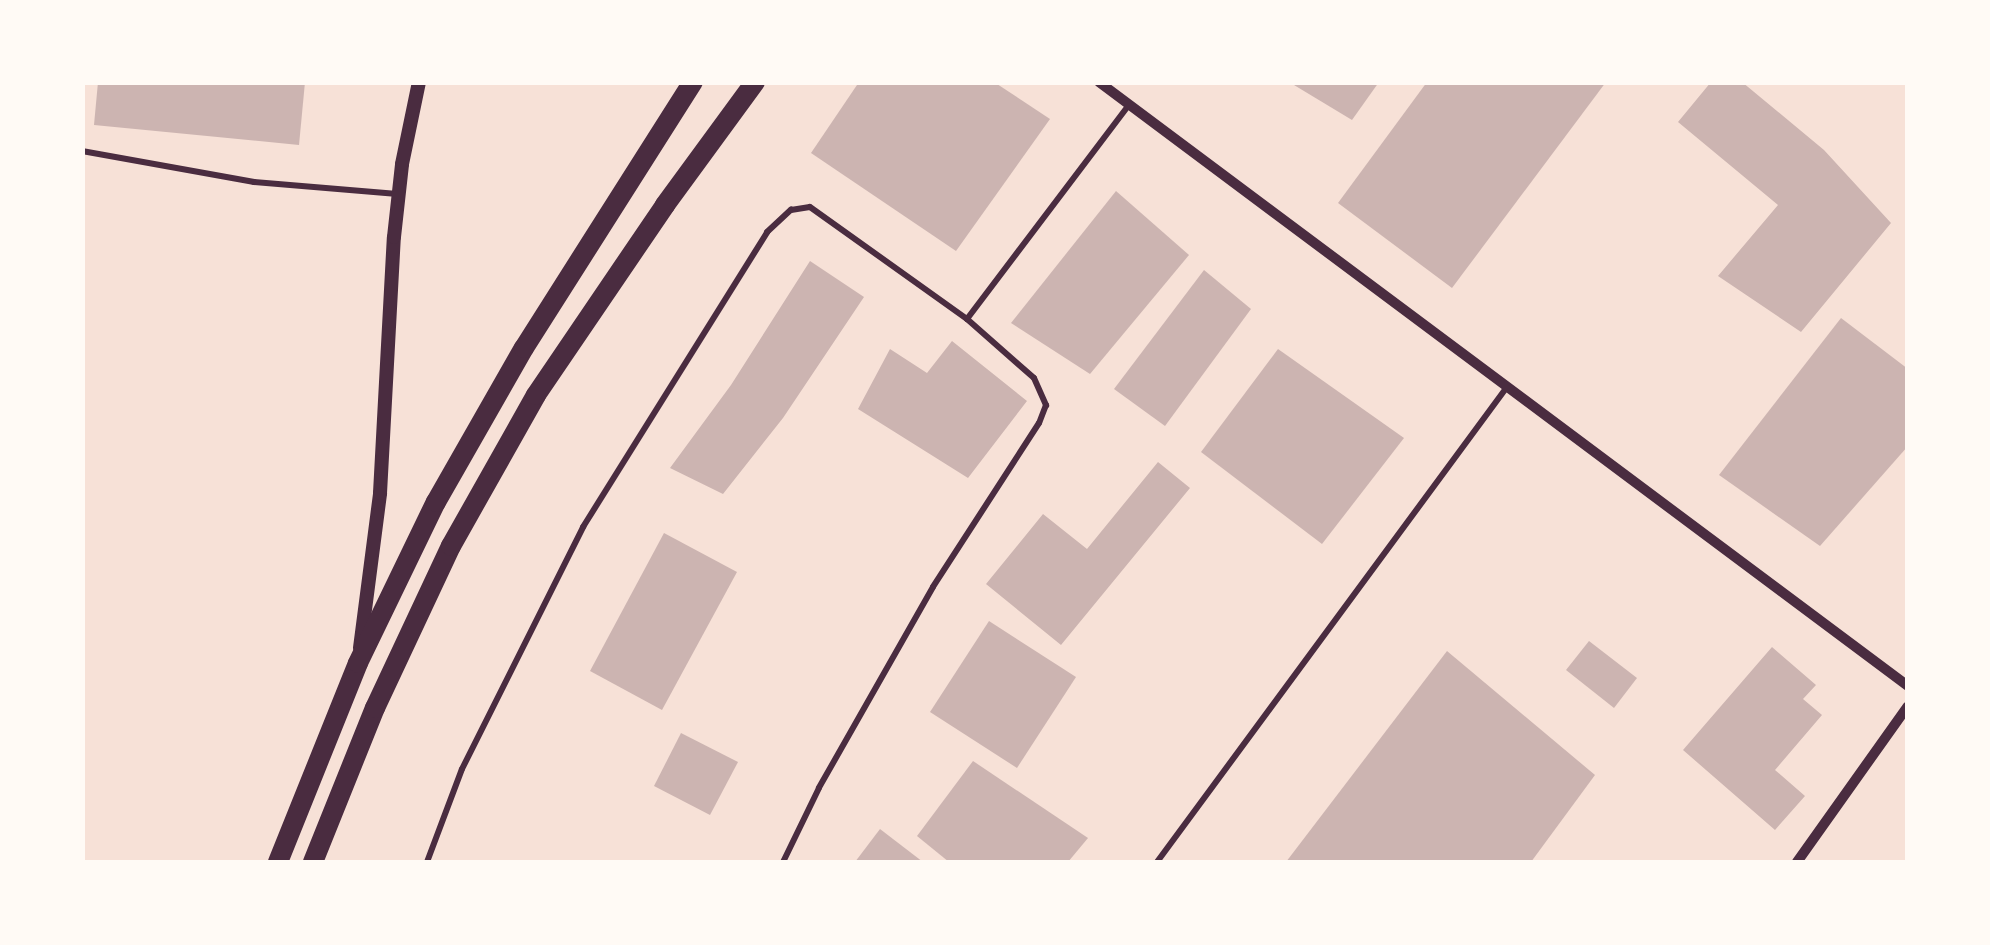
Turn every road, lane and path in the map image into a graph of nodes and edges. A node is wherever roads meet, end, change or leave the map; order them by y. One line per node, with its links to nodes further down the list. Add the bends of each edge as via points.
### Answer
1 (420, 82): 7 (street)
2 (693, 82): 10 (highway, via 498,392)
3 (755, 82): 14 (highway, via 536,396 452,546)
4 (1098, 82): 5 (street)
5 (1128, 104): 8 (lane); 9 (street)
6 (82, 152): 7 (lane, via 254,182)
7 (399, 194): 10 (street, via 380,493)
8 (967, 318): 15 (lane, via 818,211 800,207 780,219 574,542 462,769); 16 (lane, via 1034,378 1046,396 1046,413 933,586)
9 (1507, 387): 11 (street); 17 (lane)
10 (358, 664): 13 (highway)
11 (1908, 686)
12 (1908, 706): 18 (street)
13 (278, 862)
14 (312, 862)
15 (427, 862)
16 (783, 862)
17 (1156, 862)
18 (1798, 862)

